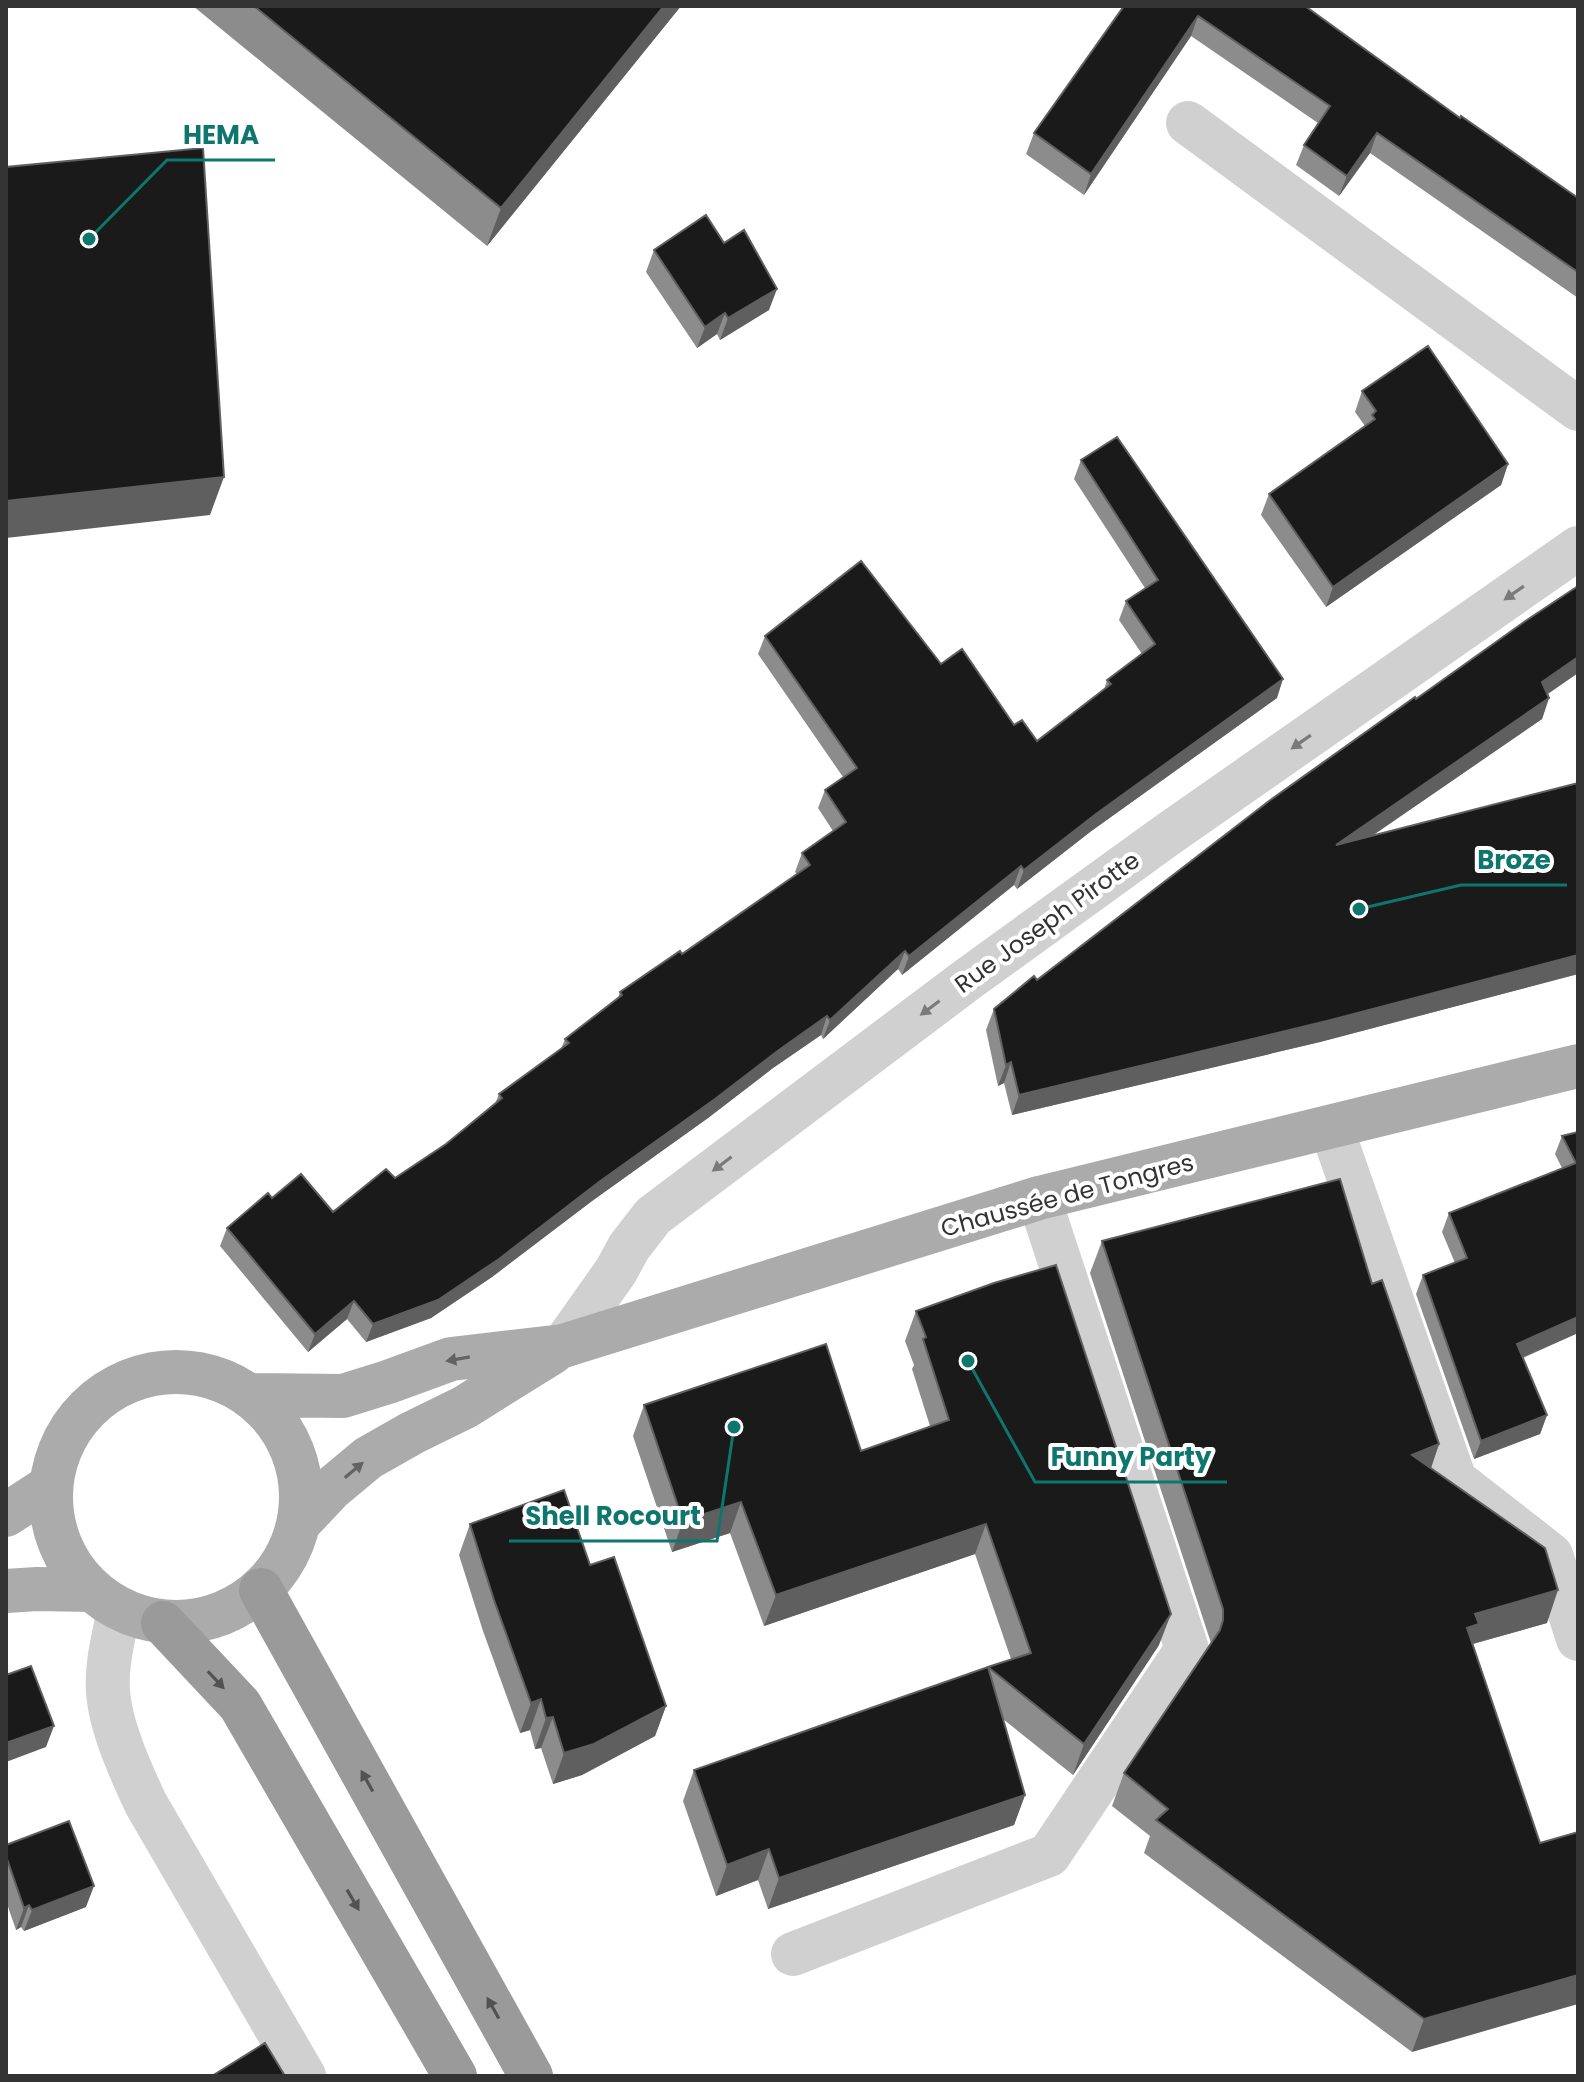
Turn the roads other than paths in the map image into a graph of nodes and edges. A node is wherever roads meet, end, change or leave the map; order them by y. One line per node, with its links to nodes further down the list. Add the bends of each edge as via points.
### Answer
1 (1188, 123): 2 (street)
2 (1578, 409)
3 (1578, 548): 7 (street, Rue Joseph Pirotte, one-way to 7, via 1092,889 653,1216)
4 (1578, 1066): 5 (main road, Chaussée de Tongres)
5 (1331, 1127): 6 (main road, Chaussée de Tongres); 16 (street, via 1455,1480 1551,1555)
6 (1039, 1198): 7 (main road, Chaussée de Tongres); 17 (street, via 1187,1649 1049,1855)
7 (563, 1346): 8 (main road, Chaussée de Tongres, one-way to 8, via 451,1359 343,1396); 11 (main road, Chaussée de Tongres, one-way to 7, via 368,1458 465,1407)
8 (248, 1395): 9 (main road, via 194,1372 139,1376 90,1404 62,1441); 11 (main road, via 269,1412 293,1449 301,1486)
9 (50, 1486): 10 (main road); 14 (main road, via 55,1532 69,1564)
10 (6, 1515)
11 (298, 1524): 12 (main road, via 284,1560)
12 (261, 1590): 15 (main road, via 215,1617); 20 (highway, one-way to 12)
13 (6, 1591): 14 (main road, via 37,1589)
14 (105, 1600): 15 (main road); 18 (street, via 111,1714 138,1787)
15 (163, 1623): 19 (highway, one-way to 19, via 240,1705)
16 (1578, 1639)
17 (793, 1954)
18 (304, 2076)
19 (455, 2076)
20 (531, 2076)

